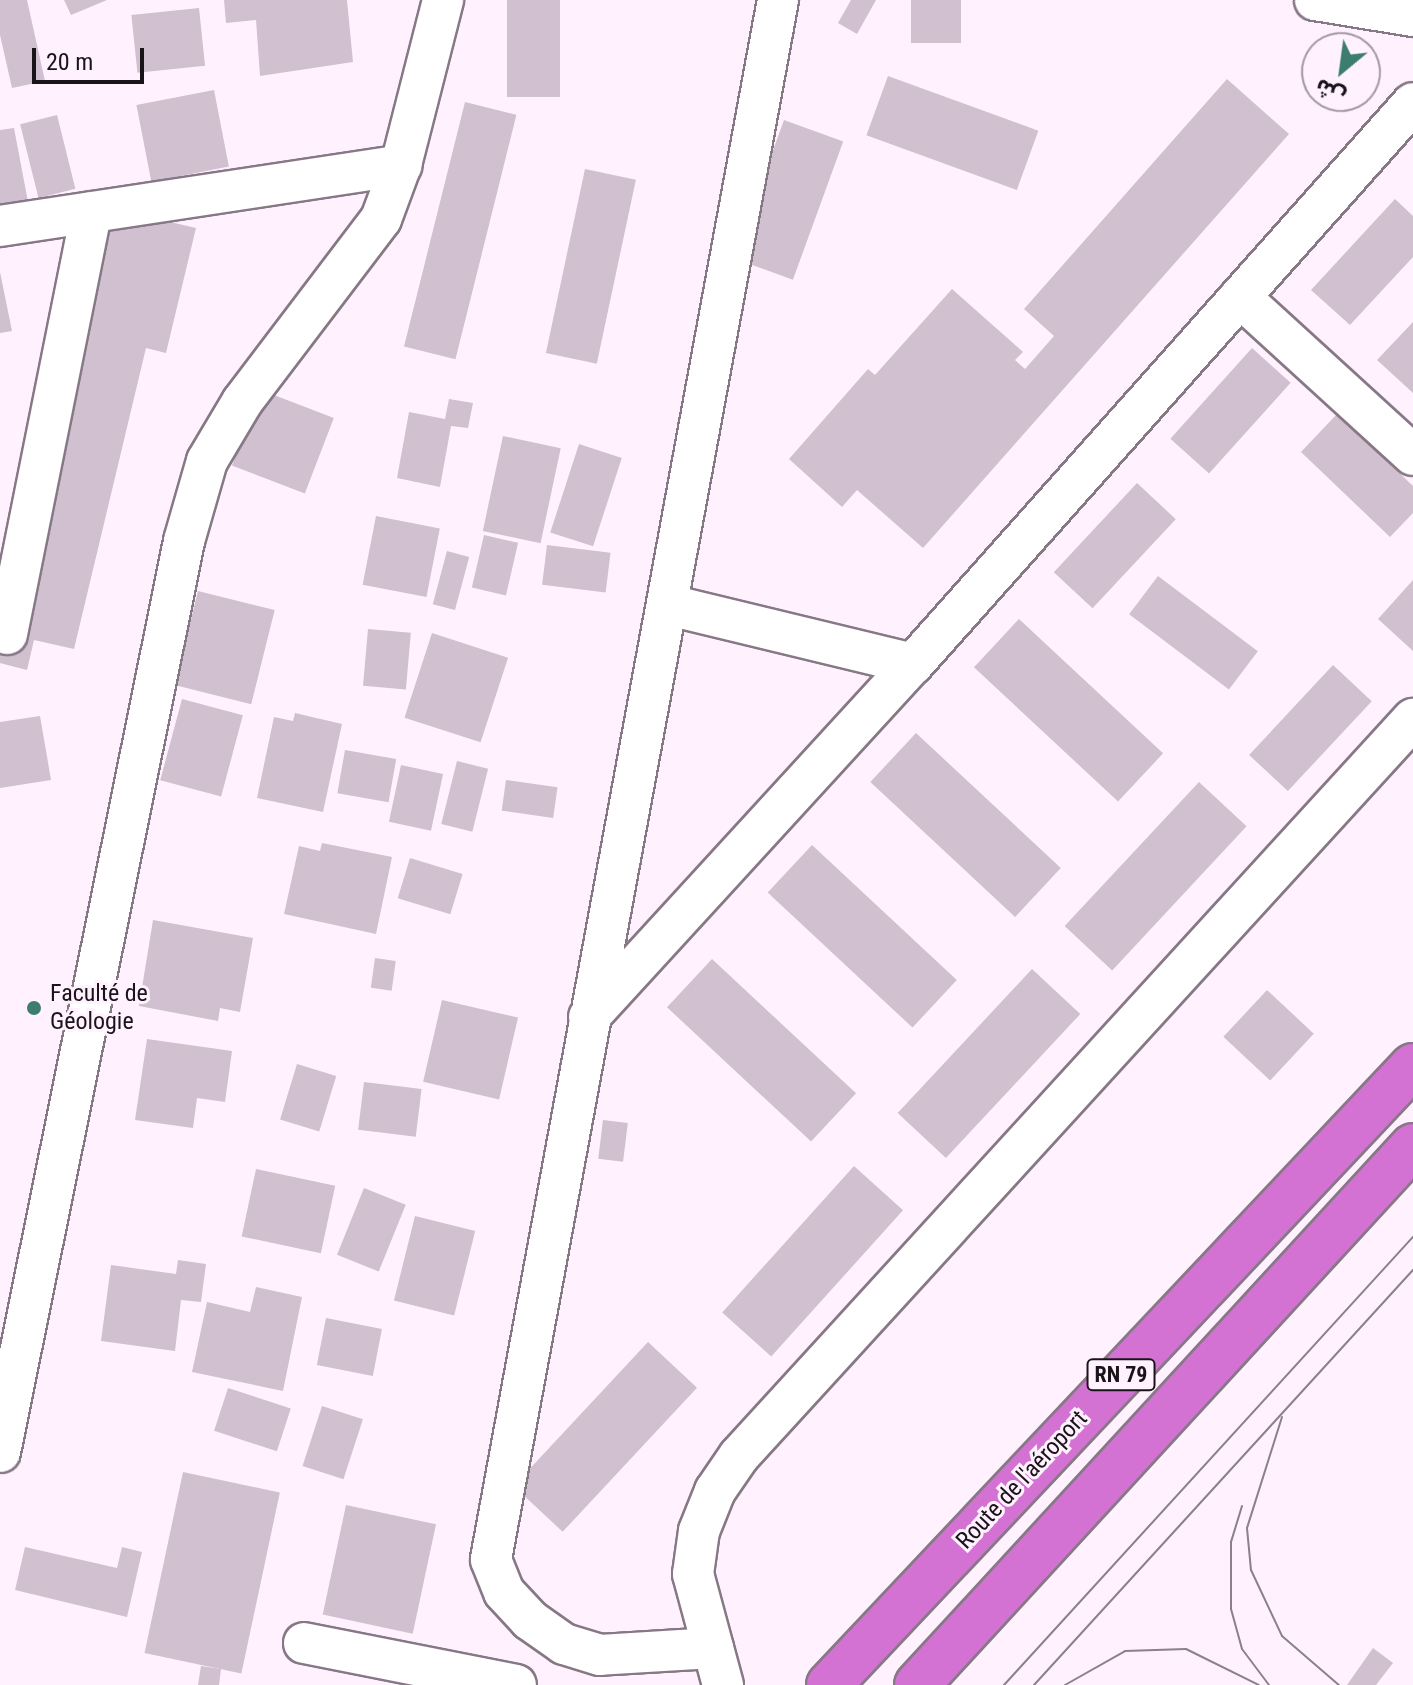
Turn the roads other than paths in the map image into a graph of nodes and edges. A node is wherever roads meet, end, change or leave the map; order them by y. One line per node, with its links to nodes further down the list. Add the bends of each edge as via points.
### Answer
1 (443, 0): 6 (street)
2 (778, 0): 12 (street)
3 (1315, 0): 4 (street)
4 (1413, 16)
5 (1413, 103): 9 (street)
6 (401, 165): 7 (street); 19 (street, via 381,219 242,402 207,461 184,541)
7 (91, 212): 8 (street); 11 (street)
8 (0, 226)
9 (1240, 297): 10 (street); 14 (street)
10 (1413, 455)
11 (15, 520): 13 (street)
12 (669, 605): 14 (street); 16 (street)
13 (7, 634)
14 (913, 664): 16 (street)
15 (1413, 719): 21 (street, via 739,1456 704,1518 693,1574)
16 (589, 1017): 21 (street, via 491,1559 504,1592 530,1620 564,1644 600,1655)
17 (1413, 1066): 23 (highway, Route de l'aéroport / RN 79)
18 (1413, 1146): 24 (highway, RN 79)
19 (0, 1452)
20 (304, 1643): 22 (street)
21 (718, 1666)
22 (516, 1685)
23 (829, 1685)
24 (917, 1685)

